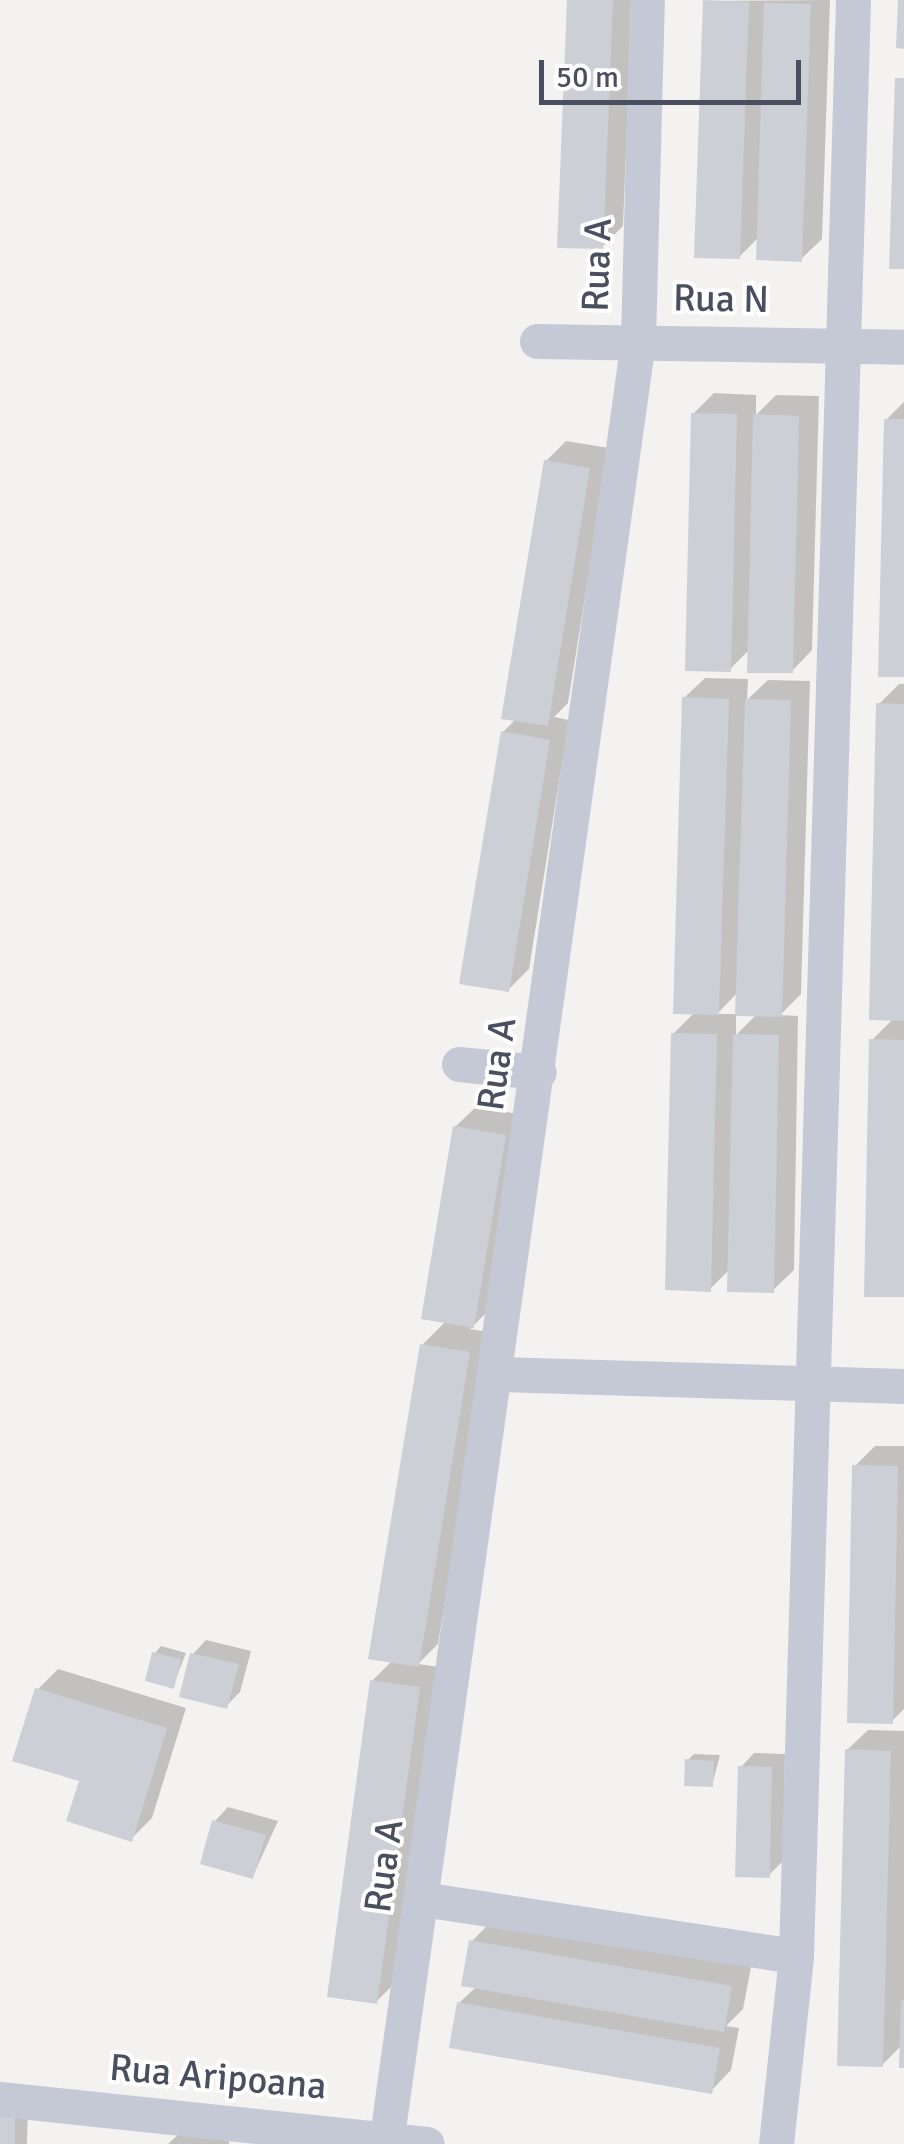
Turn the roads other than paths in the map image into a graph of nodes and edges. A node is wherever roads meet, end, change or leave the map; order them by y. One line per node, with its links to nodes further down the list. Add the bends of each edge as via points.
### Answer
1 (647, 0): 3 (street, Rua A)
2 (853, 0): 5 (street)
3 (638, 340): 4 (street, Rua N); 5 (street, Rua N); 8 (street, Rua A)
4 (537, 341)
5 (840, 343): 6 (street, Rua N); 11 (street)
6 (904, 348)
7 (459, 1064): 8 (street)
8 (539, 1072): 9 (street, Rua A)
9 (498, 1374): 11 (street); 12 (street, Rua A)
10 (904, 1386): 11 (street)
11 (810, 1387): 13 (street)
12 (422, 1899): 13 (street); 16 (street, Rua A)
13 (796, 1956): 18 (street)
14 (0, 2099): 15 (street, Rua Aripoana)
15 (226, 2132): 16 (street, Rua Aripoana)
16 (387, 2136): 17 (street, Rua Aripoana)
17 (428, 2144)
18 (776, 2144)

